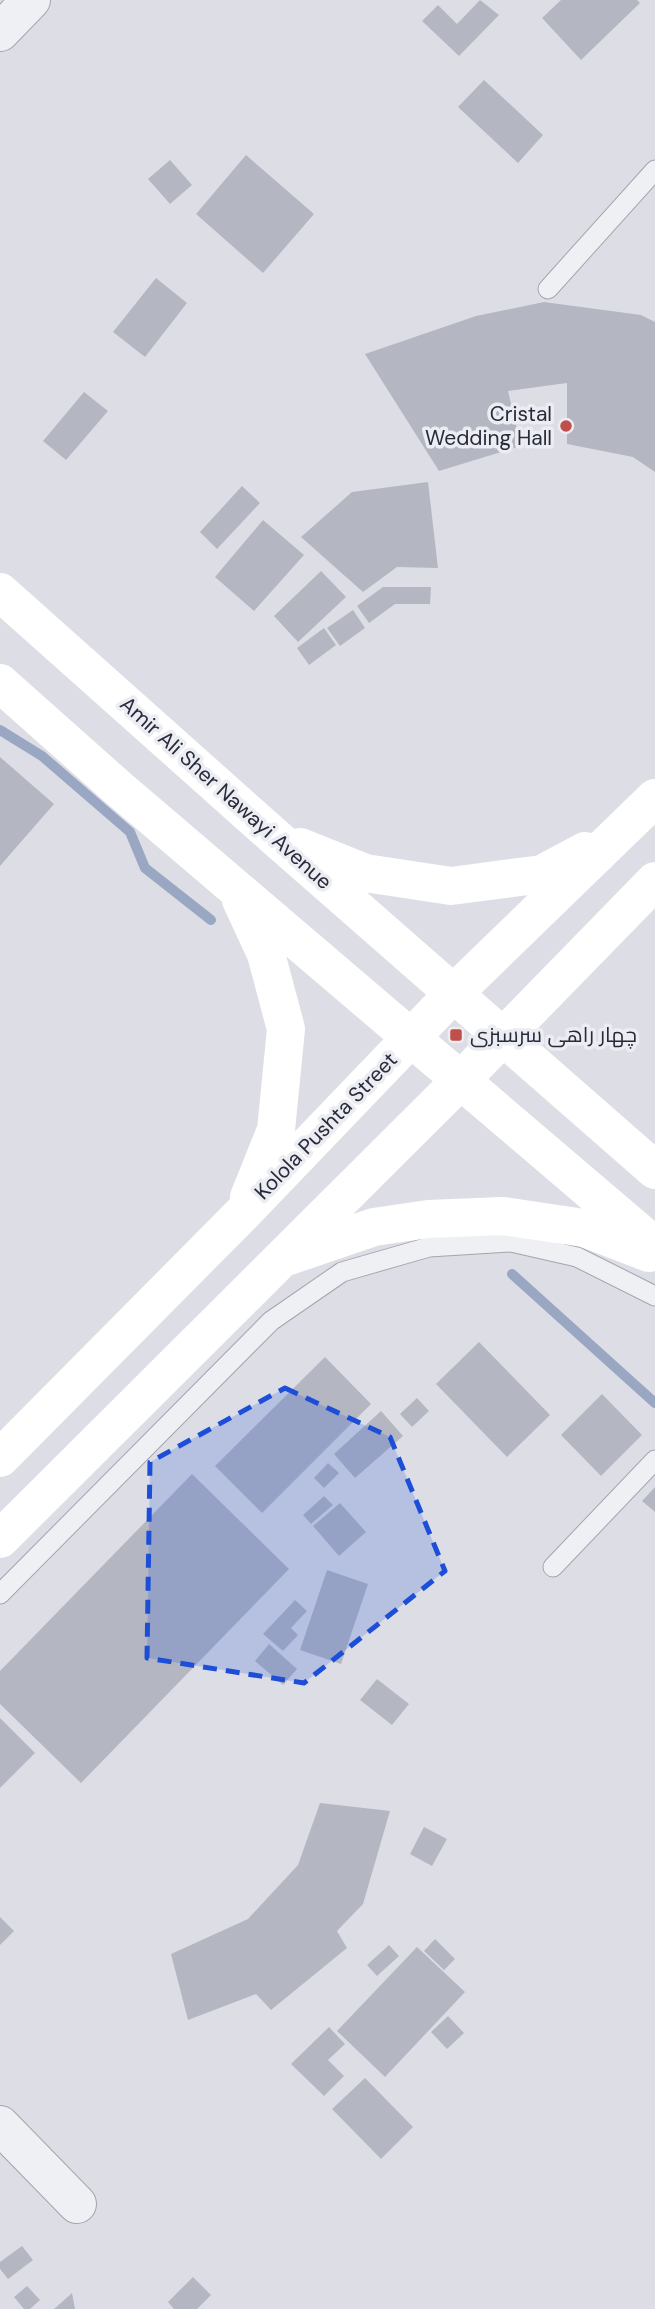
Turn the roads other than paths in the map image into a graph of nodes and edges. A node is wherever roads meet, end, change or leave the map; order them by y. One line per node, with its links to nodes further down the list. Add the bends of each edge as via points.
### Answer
1 (31, 0): 2 (street)
2 (0, 32)
3 (655, 170): 4 (lane)
4 (548, 289)
5 (0, 592): 9 (main road, Amir Ali Sher Nawayi Avenue)
6 (0, 683): 11 (main road)
7 (655, 798): 8 (main road, Kolola Pushta Street)
8 (617, 834): 9 (main road, via 542,874 451,886 365,873); 12 (main road, Kolola Pushta Street)
9 (276, 838): 12 (main road, Amir Ali Sher Nawayi Avenue)
10 (655, 881): 13 (main road)
11 (236, 888): 14 (main road); 17 (main road, via 266,954 286,1029 276,1130)
12 (454, 993): 13 (main road, Amir Ali Sher Nawayi Avenue); 14 (main road, Kolola Pushta Street)
13 (504, 1037): 15 (main road); 16 (main road, Amir Ali Sher Nawayi Avenue)
14 (411, 1038): 15 (main road); 17 (main road, Kolola Pushta Street)
15 (461, 1080): 18 (main road); 20 (main road)
16 (655, 1170)
17 (242, 1214): 22 (main road, Kolola Pushta Street)
18 (655, 1246)
19 (655, 1255): 20 (main road, via 584,1228 503,1216 374,1227)
20 (281, 1259): 24 (main road)
21 (655, 1296): 26 (lane, via 577,1257 511,1242 429,1247 342,1272 271,1321)
22 (0, 1458)
23 (655, 1460): 25 (lane)
24 (0, 1539)
25 (553, 1567)
26 (0, 1594)
27 (0, 2125): 28 (street)
28 (77, 2204)

